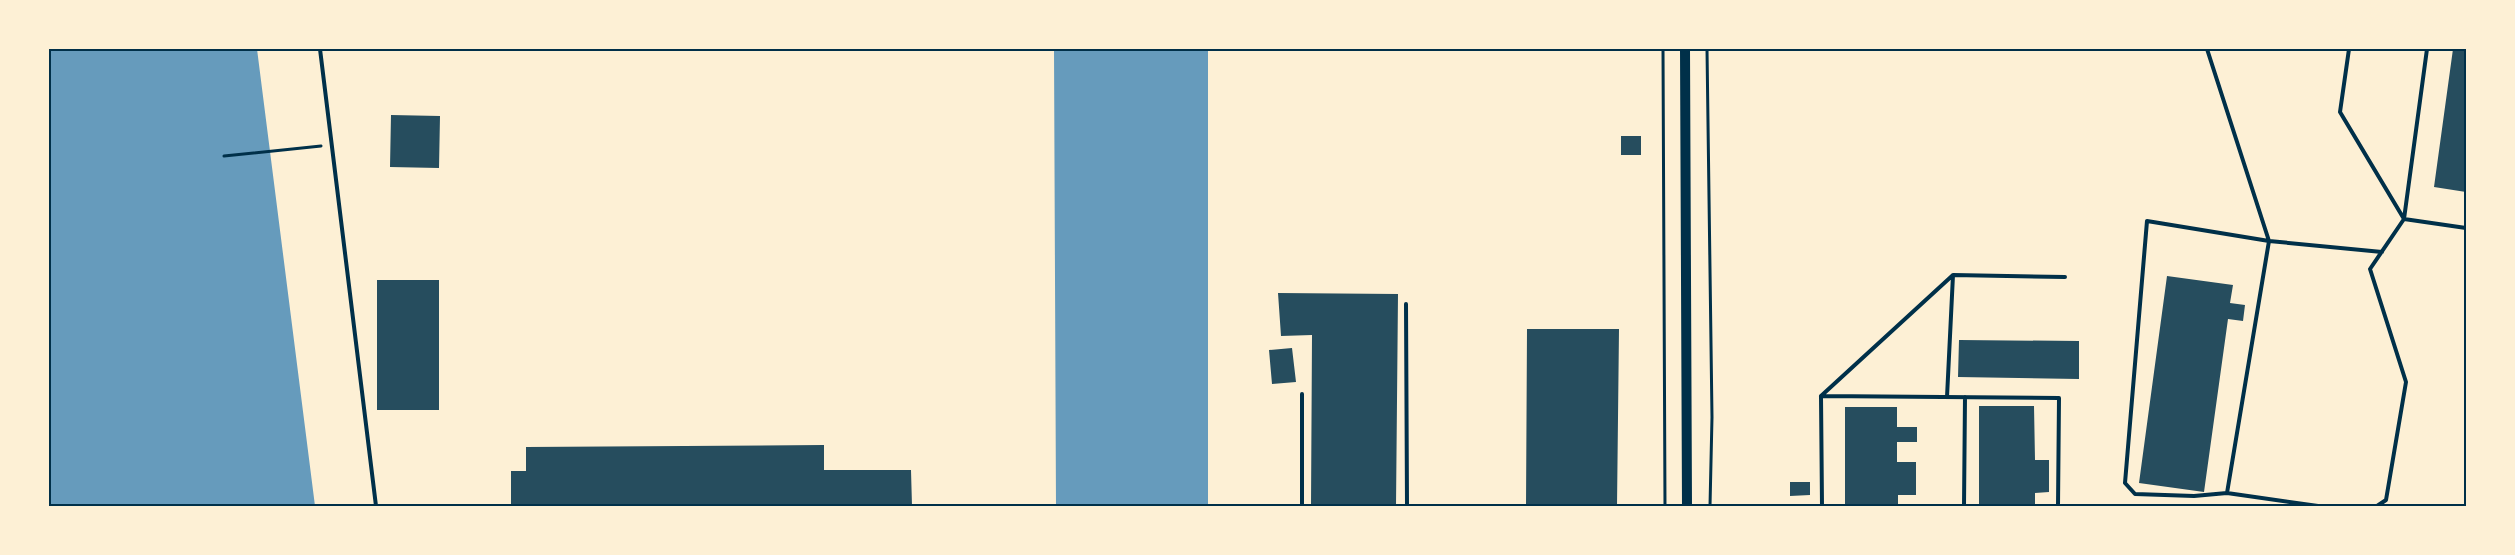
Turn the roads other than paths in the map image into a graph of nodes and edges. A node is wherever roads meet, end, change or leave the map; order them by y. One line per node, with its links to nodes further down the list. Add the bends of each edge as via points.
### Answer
1 (320, 49): 18 (lane)
2 (1685, 49): 21 (main road)
3 (2207, 49): 8 (lane)
4 (2349, 49): 6 (lane, via 2340,112)
5 (2428, 49): 6 (lane)
6 (2404, 219): 7 (lane); 9 (lane)
7 (2466, 228)
8 (2269, 241): 9 (lane); 17 (lane); 17 (lane, via 2147,221 2125,483 2136,494 2194,496)
9 (2382, 252): 26 (lane, via 2370,269 2406,382 2386,500)
10 (1953, 275): 11 (lane); 14 (lane); 15 (lane)
11 (2065, 277)
12 (1406, 304): 20 (lane)
13 (1302, 394): 19 (lane)
14 (1821, 396): 15 (lane); 22 (lane)
15 (1948, 397): 16 (lane)
16 (1965, 397): 23 (lane); 24 (lane, via 2059,398)
17 (2227, 493): 25 (lane)
18 (376, 506)
19 (1302, 506)
20 (1407, 506)
21 (1687, 506)
22 (1822, 506)
23 (1964, 506)
24 (2058, 506)
25 (2318, 506)
26 (2377, 506)

